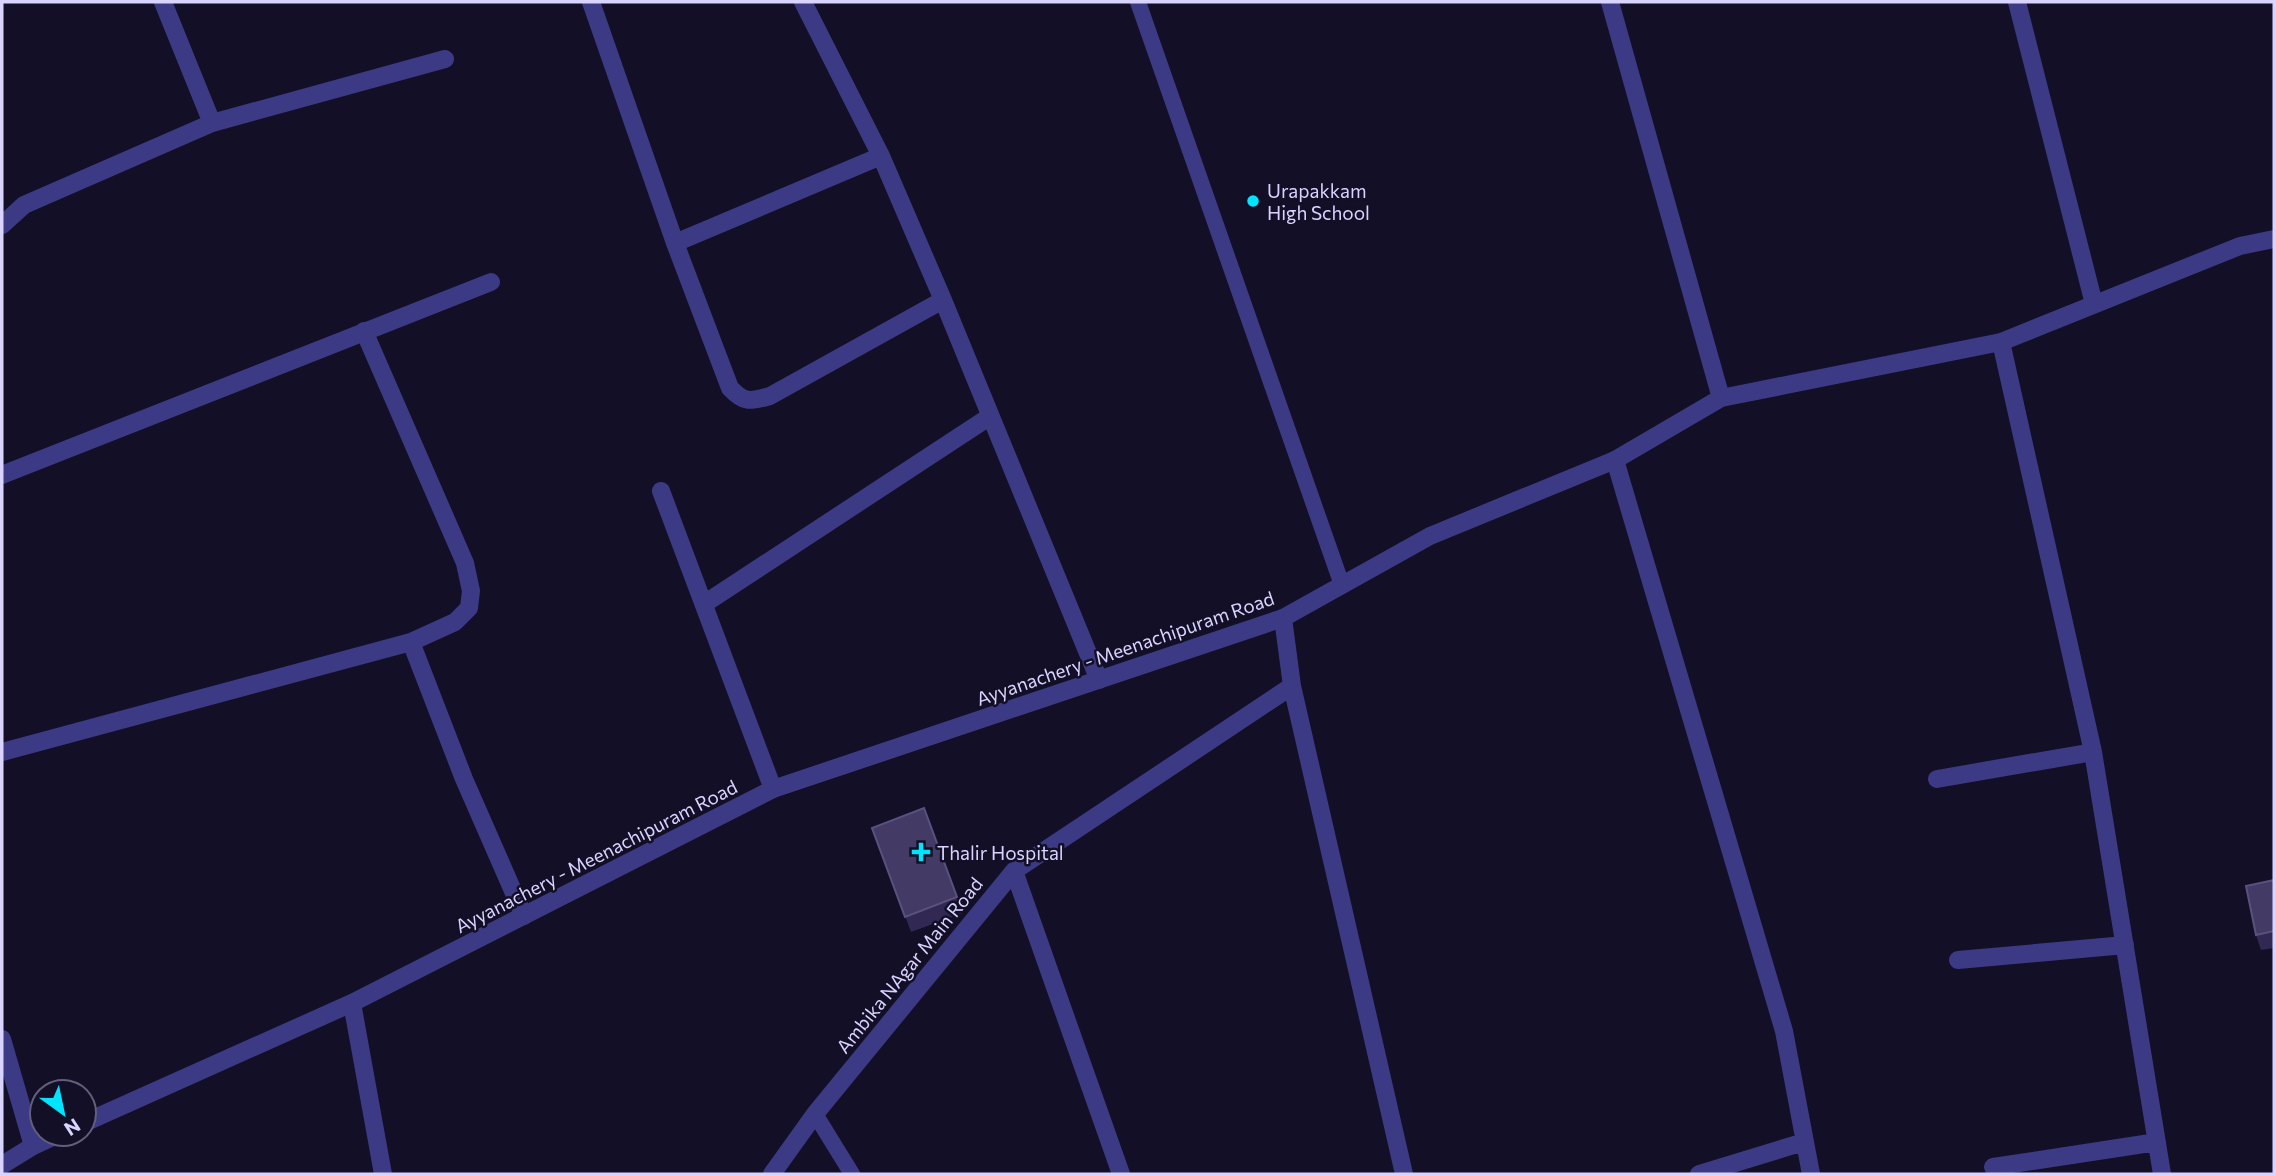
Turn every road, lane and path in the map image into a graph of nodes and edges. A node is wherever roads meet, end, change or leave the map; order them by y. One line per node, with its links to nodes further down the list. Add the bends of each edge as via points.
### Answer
1 (163, 2): 8 (street)
2 (591, 2): 12 (street)
3 (803, 2): 9 (street)
4 (1138, 2): 23 (lane)
5 (1610, 2): 18 (street)
6 (2017, 2): 15 (street)
7 (445, 59): 8 (street)
8 (212, 123): 10 (street, via 24,205)
9 (881, 156): 12 (street); 14 (street)
10 (2, 225)
11 (2274, 239): 15 (street, Ayyanachery - Meenachipuram Road, via 2240,246)
12 (675, 243): 14 (street, via 730,388 740,398 752,401 770,396)
13 (491, 282): 16 (street)
14 (943, 300): 19 (street)
15 (2094, 304): 17 (street, Ayyanachery - Meenachipuram Road)
16 (365, 331): 21 (street); 26 (street, via 465,563 471,592 470,608 455,622)
17 (2001, 342): 18 (street, Ayyanachery - Meenachipuram Road); 30 (street)
18 (1721, 398): 20 (street, Ayyanachery - Meenachipuram Road)
19 (989, 417): 24 (street); 27 (street)
20 (1615, 460): 23 (street, Ayyanachery - Meenachipuram Road, via 1430,536); 42 (street, via 1784,1031)
21 (2, 475)
22 (661, 491): 24 (street)
23 (1342, 585): 25 (street, Ayyanachery - Meenachipuram Road)
24 (704, 604): 32 (street)
25 (1283, 618): 27 (street, Ayyanachery - Meenachipuram Road); 28 (street)
26 (411, 642): 29 (street); 34 (street)
27 (1098, 680): 32 (street, Ayyanachery - Meenachipuram Road)
28 (1292, 686): 33 (street, Ambika NAgar Main Road); 51 (street)
29 (2, 752)
30 (2093, 752): 31 (street); 35 (street)
31 (1937, 779)
32 (773, 789): 34 (street, Ayyanachery - Meenachipuram Road)
33 (1014, 871): 39 (street, Ambika NAgar Main Road); 50 (street)
34 (524, 916): 37 (street, Ayyanachery - Meenachipuram Road)
35 (2125, 945): 36 (street); 43 (street)
36 (1958, 960)
37 (352, 1003): 40 (street, Ayyanachery - Meenachipuram Road); 47 (street)
38 (2, 1039): 41 (street)
39 (815, 1114): 48 (street, Ambika NAgar Main Road); 49 (lane)
40 (98, 1117)
41 (28, 1129)
42 (1804, 1142): 52 (street); 53 (street)
43 (2157, 1142): 46 (street); 54 (street)
44 (30, 1148): 45 (street)
45 (2, 1165)
46 (1993, 1167)
47 (383, 1174)
48 (772, 1174)
49 (852, 1174)
50 (1121, 1174)
51 (1405, 1174)
52 (1699, 1174)
53 (1811, 1174)
54 (2162, 1174)

